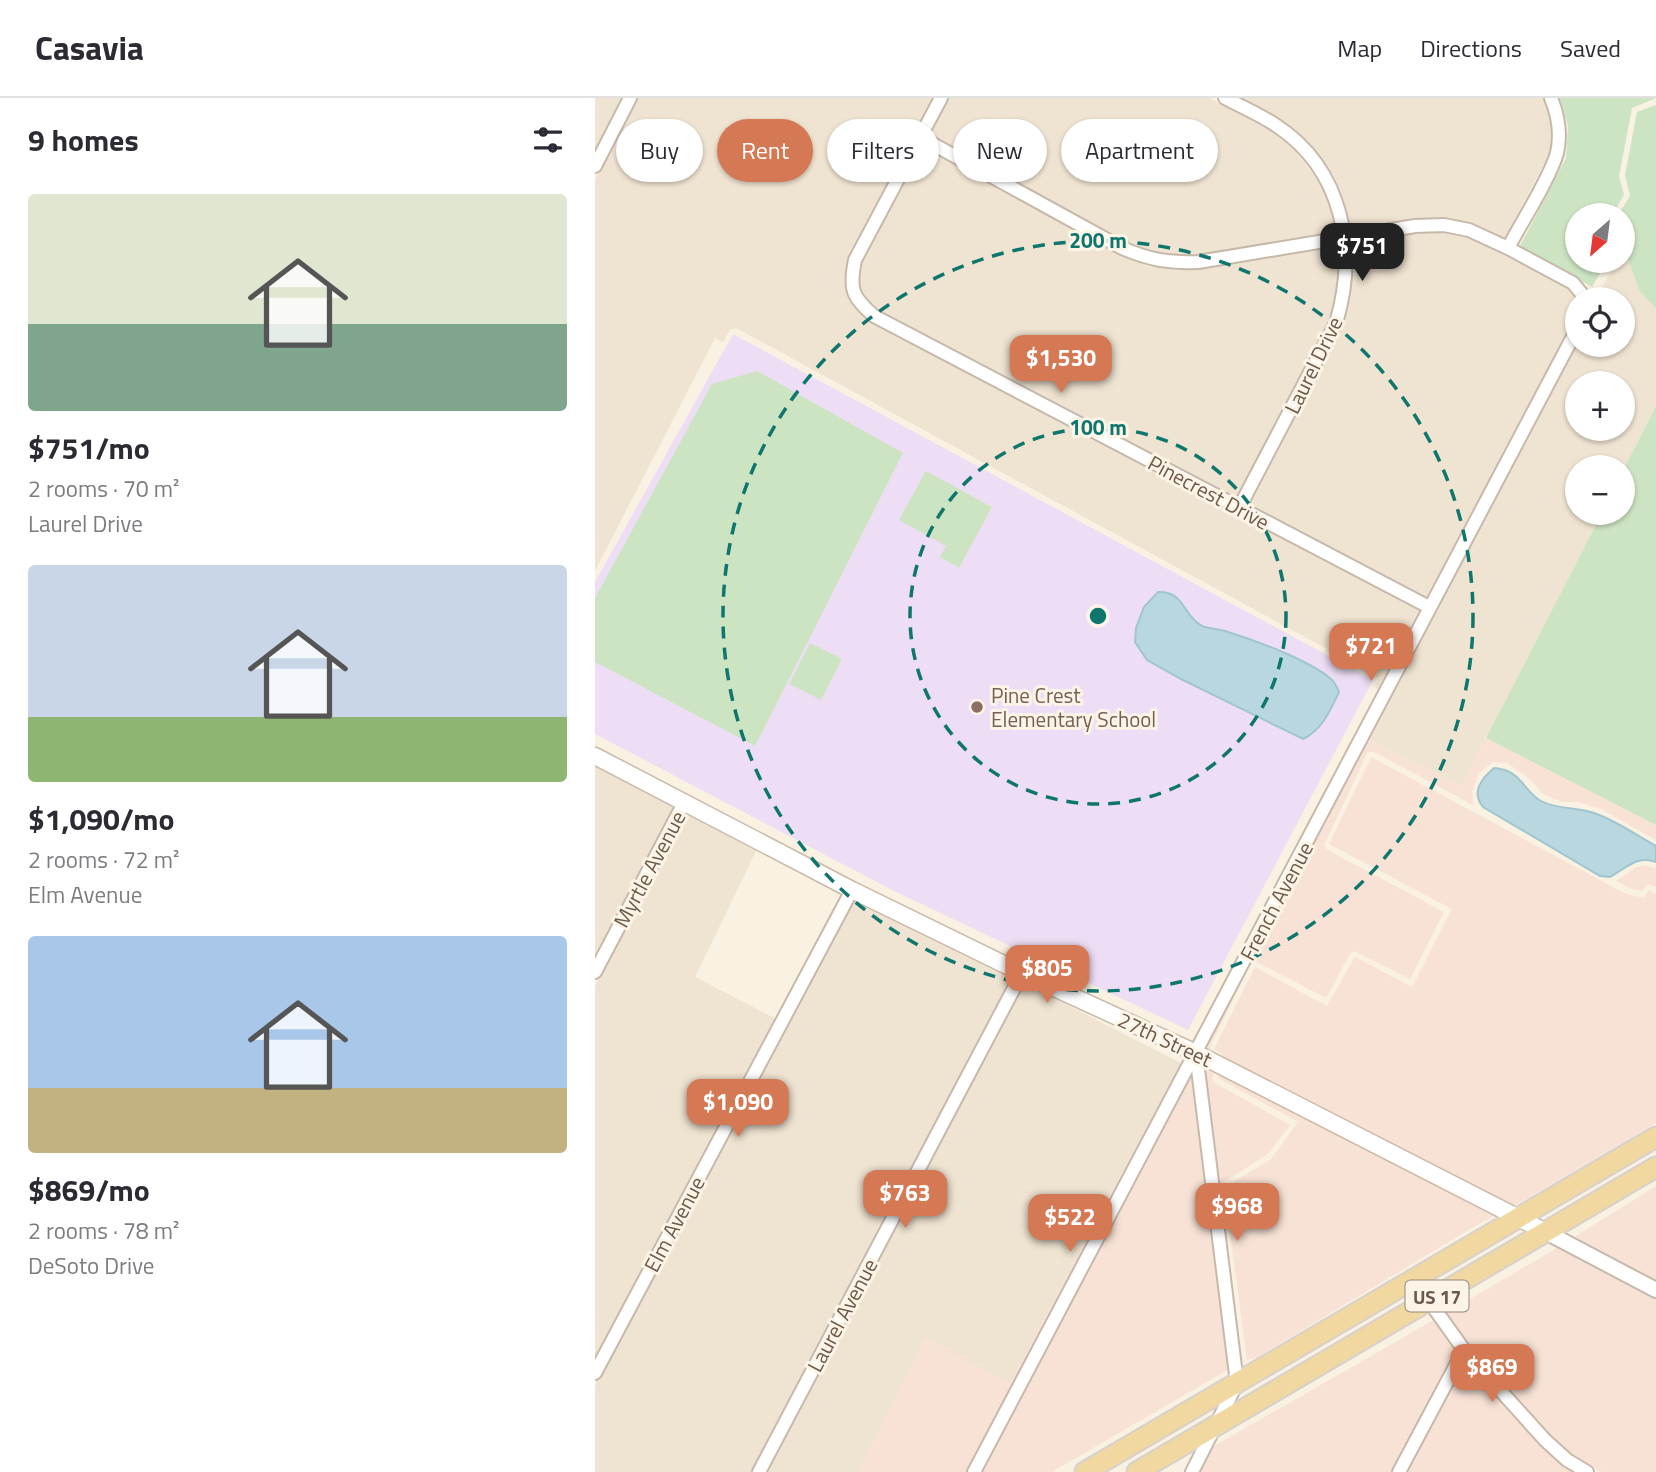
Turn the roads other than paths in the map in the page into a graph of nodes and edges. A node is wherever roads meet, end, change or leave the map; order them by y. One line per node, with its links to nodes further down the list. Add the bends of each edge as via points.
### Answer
1 (630, 98): 7 (street)
2 (941, 98): 5 (street, Pinecrest Drive)
3 (1225, 98): 9 (street, Laurel Drive, via 1277,126 1316,162 1338,203)
4 (1551, 98): 10 (street, via 1557,153)
5 (930, 119)
6 (939, 147): 9 (street, via 1148,259 1198,262)
7 (595, 166)
8 (896, 182): 13 (street, Pinecrest Drive, via 855,260 853,294 862,306)
9 (1345, 237): 10 (street, via 1444,225 1469,230); 13 (street, Laurel Drive, via 1344,298 1336,323)
10 (1508, 248): 11 (street)
11 (1576, 287)
12 (1565, 352): 14 (street, French Avenue)
13 (1239, 508): 14 (street, Pinecrest Drive)
14 (1429, 607): 20 (street, French Avenue)
15 (595, 756): 16 (main road, 27th Street)
16 (684, 803): 17 (main road, 27th Street); 18 (street, Myrtle Avenue)
17 (852, 890): 19 (main road, 27th Street); 28 (street, Elm Avenue)
18 (595, 972)
19 (1022, 972): 20 (main road, 27th Street); 31 (street, Laurel Avenue)
20 (1196, 1053): 23 (main road, 27th Street); 29 (street); 32 (street, French Avenue)
21 (1656, 1137): 23 (main road, US 17)
22 (1656, 1167): 24 (main road, US 17)
23 (1517, 1218): 24 (main road, 27th Street); 29 (main road, US 17)
24 (1546, 1232): 25 (street); 26 (main road, US 17)
25 (1656, 1290)
26 (1429, 1301): 27 (street); 30 (main road, US 17)
27 (1464, 1350): 36 (street); 37 (street, via 1545,1440)
28 (595, 1373)
29 (1237, 1383): 30 (street); 33 (main road, US 17)
30 (1218, 1424): 34 (main road, US 17); 35 (street)
31 (759, 1472)
32 (974, 1472)
33 (1085, 1472)
34 (1137, 1472)
35 (1192, 1472)
36 (1399, 1472)
37 (1587, 1472)

